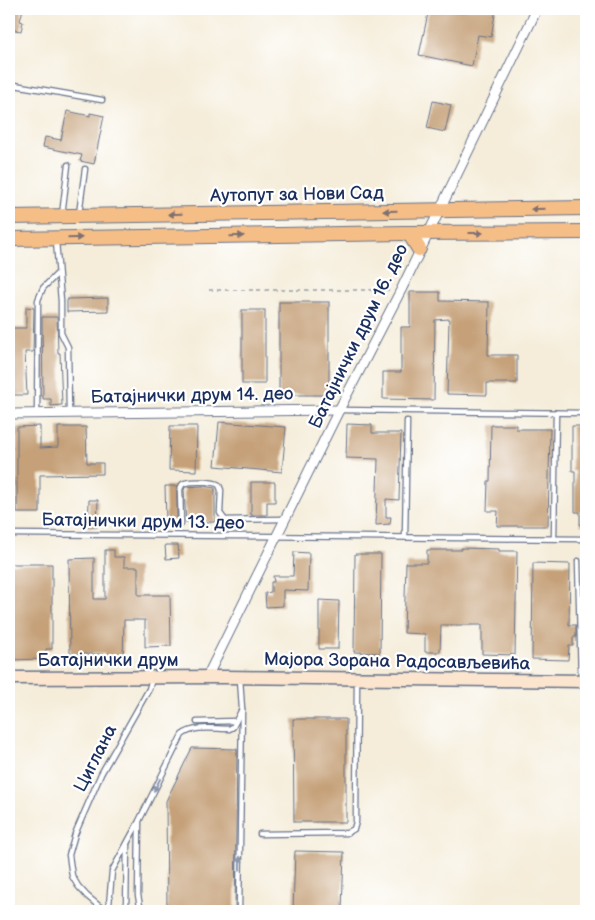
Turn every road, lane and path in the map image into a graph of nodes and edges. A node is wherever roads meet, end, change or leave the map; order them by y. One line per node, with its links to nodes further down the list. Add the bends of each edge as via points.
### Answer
1 (537, 9): 7 (street, Батајнички друм 16. део)
2 (9, 84): 3 (lane)
3 (102, 100)
4 (68, 165): 8 (lane)
5 (85, 169): 9 (lane)
6 (586, 208): 7 (main road, Аутопут за Нови Сад, one-way to 7)
7 (439, 210): 9 (main road, Аутопут за Нови Сад, one-way to 9); 13 (street, Батајнички друм 16. део)
8 (62, 216): 9 (main road, Аутопут за Нови Сад); 10 (main road, Аутопут за Нови Сад)
9 (79, 216)
10 (9, 217)
11 (586, 232): 13 (main road, one-way to 11)
12 (405, 233): 13 (main road); 14 (main road, one-way to 12); 16 (main road, via 411,236)
13 (427, 233): 16 (street, Батајнички друм 16. део)
14 (56, 238): 15 (main road); 17 (lane)
15 (9, 239)
16 (419, 249): 19 (street, Батајнички друм 16. део)
17 (58, 273): 21 (lane, via 43,288 38,300); 22 (lane, via 61,333 68,347)
18 (209, 290): 19 (path)
19 (401, 290): 20 (street, Батајнички друм 16. део)
20 (339, 410): 22 (street, Батајнички друм 14. део); 23 (lane, Батајнички друм 14. део); 27 (street, Батајнички друм 16. део)
21 (37, 413): 22 (street, Батајнички друм 14. део); 25 (street, Батајнички друм 14. део)
22 (69, 413)
23 (556, 413): 24 (lane, Батајнички друм 14. део); 32 (lane)
24 (586, 413)
25 (9, 414)
26 (407, 422): 31 (lane)
27 (286, 519): 28 (lane, via 225,520 220,513 219,485 187,482 180,489); 30 (street, Батајнички друм 16. део)
28 (181, 524)
29 (9, 534): 30 (lane, Батајнички друм 13. део)
30 (277, 536): 31 (lane); 35 (street, Батајнички друм 16. део)
31 (405, 537): 32 (lane)
32 (554, 538): 33 (lane)
33 (586, 539)
34 (578, 561): 40 (lane)
35 (207, 677): 36 (main road, Мајора Зорана Радосављевића); 38 (main road, Батајнички друм)
36 (240, 677): 39 (main road, Мајора Зорана Радосављевића); 41 (lane)
37 (9, 678): 38 (main road, Батајнички друм)
38 (152, 678): 48 (lane, Циглана, via 149,689 100,774 69,855 72,876 78,886)
39 (356, 678): 40 (main road, Мајора Зорана Радосављевића); 45 (lane, via 354,829 347,833)
40 (584, 681)
41 (242, 709): 42 (lane); 51 (lane, one-way to 41)
42 (236, 721): 43 (lane); 44 (lane, one-way to 44, via 229,729 194,728 182,735)
43 (197, 722)
44 (139, 821): 46 (lane); 50 (lane, via 138,895)
45 (260, 834)
46 (127, 842): 47 (lane, via 112,871); 49 (lane)
47 (109, 905)
48 (105, 911)
49 (126, 911)
50 (144, 911)
51 (239, 911)

